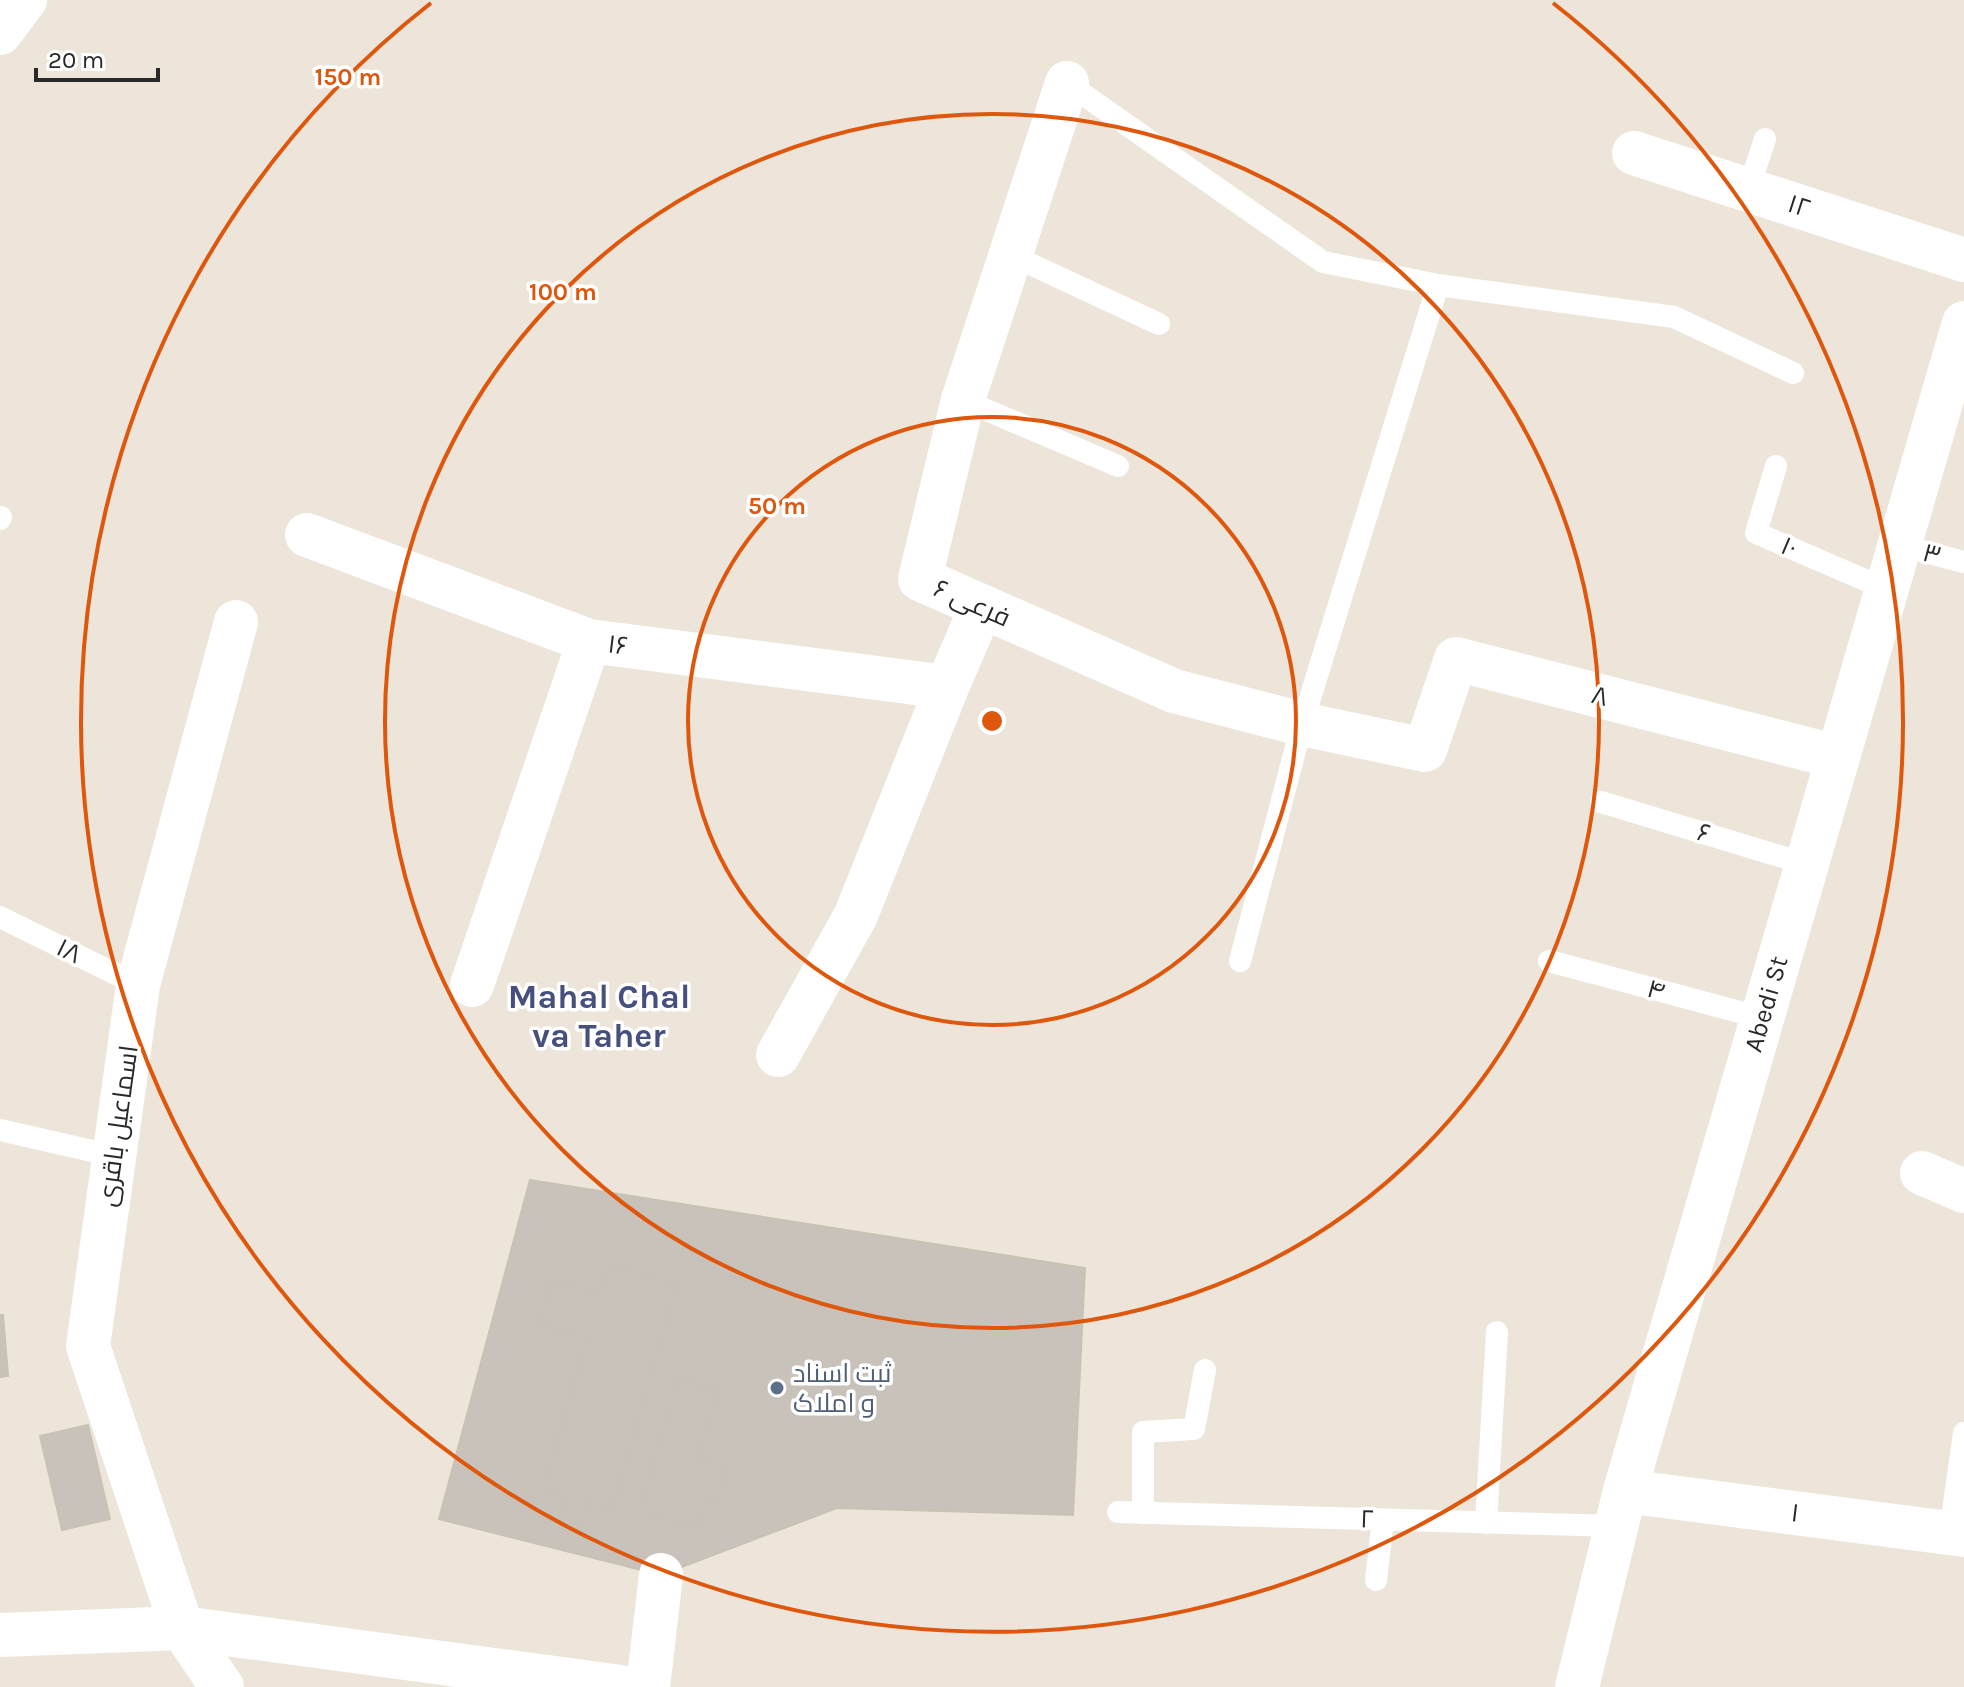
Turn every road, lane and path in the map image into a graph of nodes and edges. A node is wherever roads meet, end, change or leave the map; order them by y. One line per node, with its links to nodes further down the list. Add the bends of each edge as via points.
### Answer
1 (25, 0): 2 (street)
2 (0, 33)
3 (1067, 83): 7 (street, فرعی ۶); 9 (lane, via 1323,262)
4 (1765, 139): 6 (lane)
5 (1634, 153): 6 (street, ۱۲)
6 (1748, 190): 8 (street, ۱۲)
7 (1011, 255): 11 (lane); 13 (street, فرعی ۶)
8 (1964, 260)
9 (1438, 285): 12 (lane, via 1674,317); 24 (lane)
10 (1964, 323): 17 (street, Abedi St)
11 (1159, 324)
12 (1793, 373)
13 (963, 400): 14 (lane); 20 (street, فرعی ۶, via 920,579)
14 (1118, 466)
15 (1776, 466): 19 (lane, ۱۰, via 1756,533)
16 (307, 535): 22 (street, ۱۶)
17 (1899, 545): 18 (lane, ۳); 19 (street, Abedi St)
18 (1964, 562)
19 (1886, 589): 26 (street, Abedi St)
20 (981, 608): 23 (street); 24 (street, فرعی ۶, via 1174,691)
21 (236, 622): 32 (street, اسماعیل باقری)
22 (589, 641): 23 (street, ۱۶); 33 (street)
23 (947, 687): 35 (street, via 856,915)
24 (1302, 724): 25 (street, فرعی ۶); 30 (lane)
25 (1425, 750): 26 (street, ۸, via 1456,659)
26 (1838, 757): 28 (street, Abedi St)
27 (1601, 802): 28 (lane, ۶)
28 (1806, 864): 34 (street, Abedi St)
29 (0, 917): 32 (lane, ۱۸)
30 (1240, 961)
31 (1549, 961): 34 (lane, ۴)
32 (138, 985): 37 (street, اسماعیل باقری)
33 (472, 985)
34 (1762, 1018): 43 (street, Abedi St)
35 (778, 1055)
36 (0, 1130): 37 (lane)
37 (114, 1156): 51 (street, اسماعیل باقری, via 88,1346)
38 (1922, 1173): 39 (street)
39 (1964, 1191)
40 (1497, 1332): 47 (lane)
41 (1205, 1370): 45 (lane, via 1194,1429 1143,1432)
42 (1964, 1433): 48 (lane)
43 (1621, 1509): 47 (lane, ۲); 48 (street, ۱); 56 (street, Abedi St)
44 (1118, 1512): 45 (lane, ۲)
45 (1143, 1513): 46 (lane, ۲)
46 (1383, 1520): 47 (lane, ۲); 50 (lane)
47 (1486, 1523)
48 (1957, 1533)
49 (661, 1575): 55 (street)
50 (1376, 1580)
51 (182, 1628): 52 (street); 53 (street, اسماعیل باقری); 54 (street)
52 (0, 1635)
53 (222, 1687)
54 (621, 1687)
55 (648, 1687)
56 (1577, 1687)

